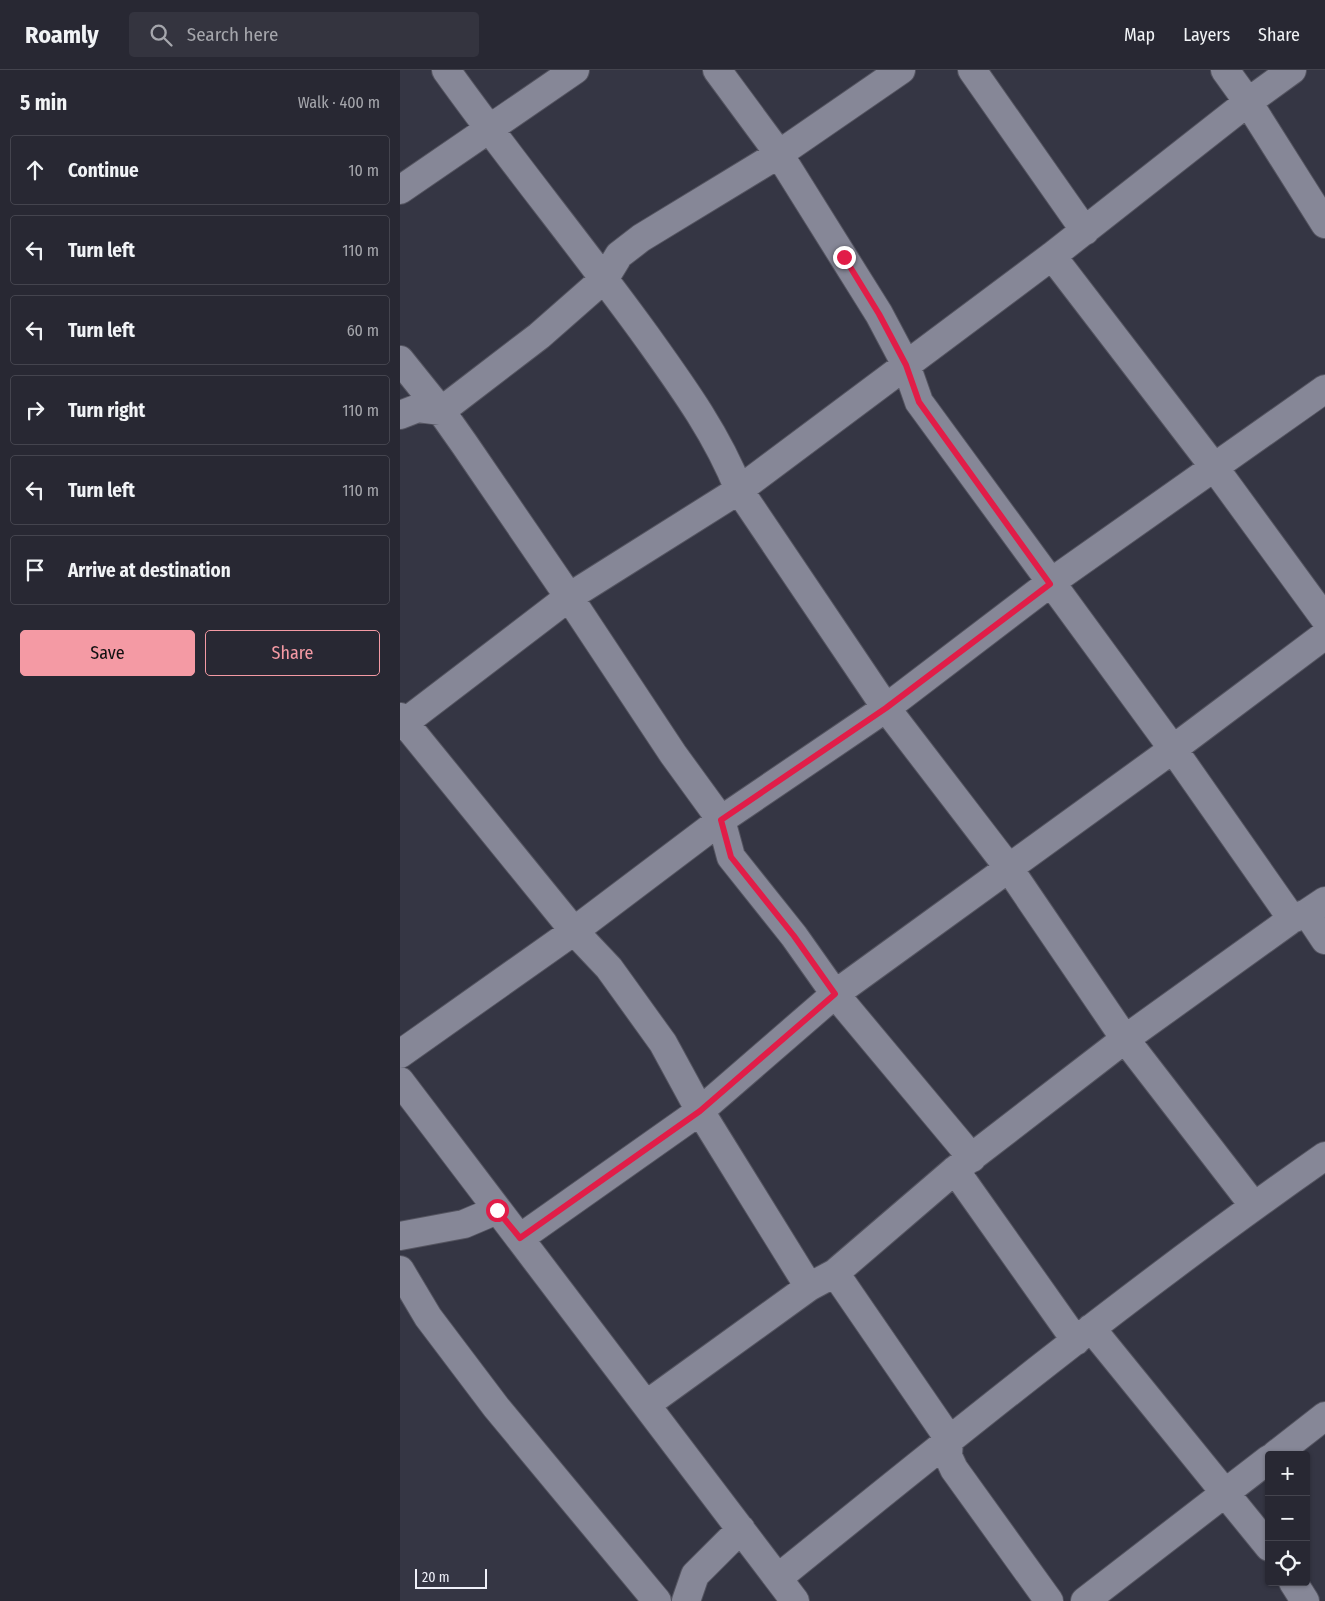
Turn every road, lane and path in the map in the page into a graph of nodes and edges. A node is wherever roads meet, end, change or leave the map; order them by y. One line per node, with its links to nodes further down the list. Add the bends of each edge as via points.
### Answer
1 (446, 70): 9 (street)
2 (575, 70): 9 (street)
3 (718, 70): 10 (street)
4 (901, 70): 10 (street)
5 (972, 70): 13 (street)
6 (1225, 70): 8 (street)
7 (1292, 70): 8 (street)
8 (1248, 102): 12 (street); 13 (street)
9 (488, 129): 11 (street); 15 (street)
10 (779, 154): 15 (street, via 641,238 619,255); 17 (street, via 879,314)
11 (400, 190)
12 (1325, 224)
13 (1085, 231): 14 (street)
14 (1052, 256): 17 (street); 21 (street)
15 (605, 278): 19 (street, via 539,336); 22 (street, via 696,405 730,466)
16 (400, 360): 19 (street)
17 (906, 365): 22 (street); 23 (street, via 919,402)
18 (1325, 389): 21 (street)
19 (442, 411): 20 (street, via 418,408); 24 (street)
20 (400, 415)
21 (1214, 467): 23 (street); 25 (street)
22 (739, 490): 24 (street); 27 (street)
23 (1050, 584): 27 (street); 29 (street)
24 (569, 597): 28 (street); 30 (street)
25 (1325, 620)
26 (1325, 635): 29 (street)
27 (886, 708): 30 (street); 31 (street)
28 (401, 722): 33 (street)
29 (1173, 749): 31 (street); 32 (street)
30 (721, 820): 33 (street); 35 (street, via 731,857)
31 (1008, 868): 35 (street); 36 (street)
32 (1308, 911): 34 (street); 36 (street)
33 (574, 931): 37 (street); 39 (street, via 609,968 663,1043)
34 (1325, 940)
35 (835, 994): 39 (street); 41 (street)
36 (1125, 1038): 41 (street); 42 (street)
37 (400, 1054)
38 (400, 1081): 43 (street)
39 (700, 1111): 45 (street); 48 (street)
40 (1325, 1156): 42 (street)
41 (963, 1164): 47 (street); 49 (street)
42 (1254, 1206): 49 (street)
43 (497, 1210): 44 (street, via 464,1224); 45 (street)
44 (400, 1236)
45 (520, 1238): 50 (street)
46 (400, 1270): 60 (street, via 428,1317 496,1407)
47 (835, 1273): 48 (street); 52 (street)
48 (809, 1287): 50 (street)
49 (1084, 1334): 52 (street); 55 (street)
50 (647, 1404): 56 (street)
51 (1325, 1416): 53 (street)
52 (950, 1439): 58 (street); 63 (street, via 948,1456 954,1469)
53 (1280, 1451)
54 (1265, 1462): 55 (street)
55 (1226, 1492): 57 (street); 64 (street)
56 (741, 1528): 58 (street); 61 (street, via 695,1575)
57 (1265, 1542)
58 (778, 1578): 62 (street)
59 (1296, 1586): 65 (street)
60 (658, 1601)
61 (686, 1601)
62 (795, 1601)
63 (1049, 1601)
64 (1085, 1601)
65 (1306, 1601)

